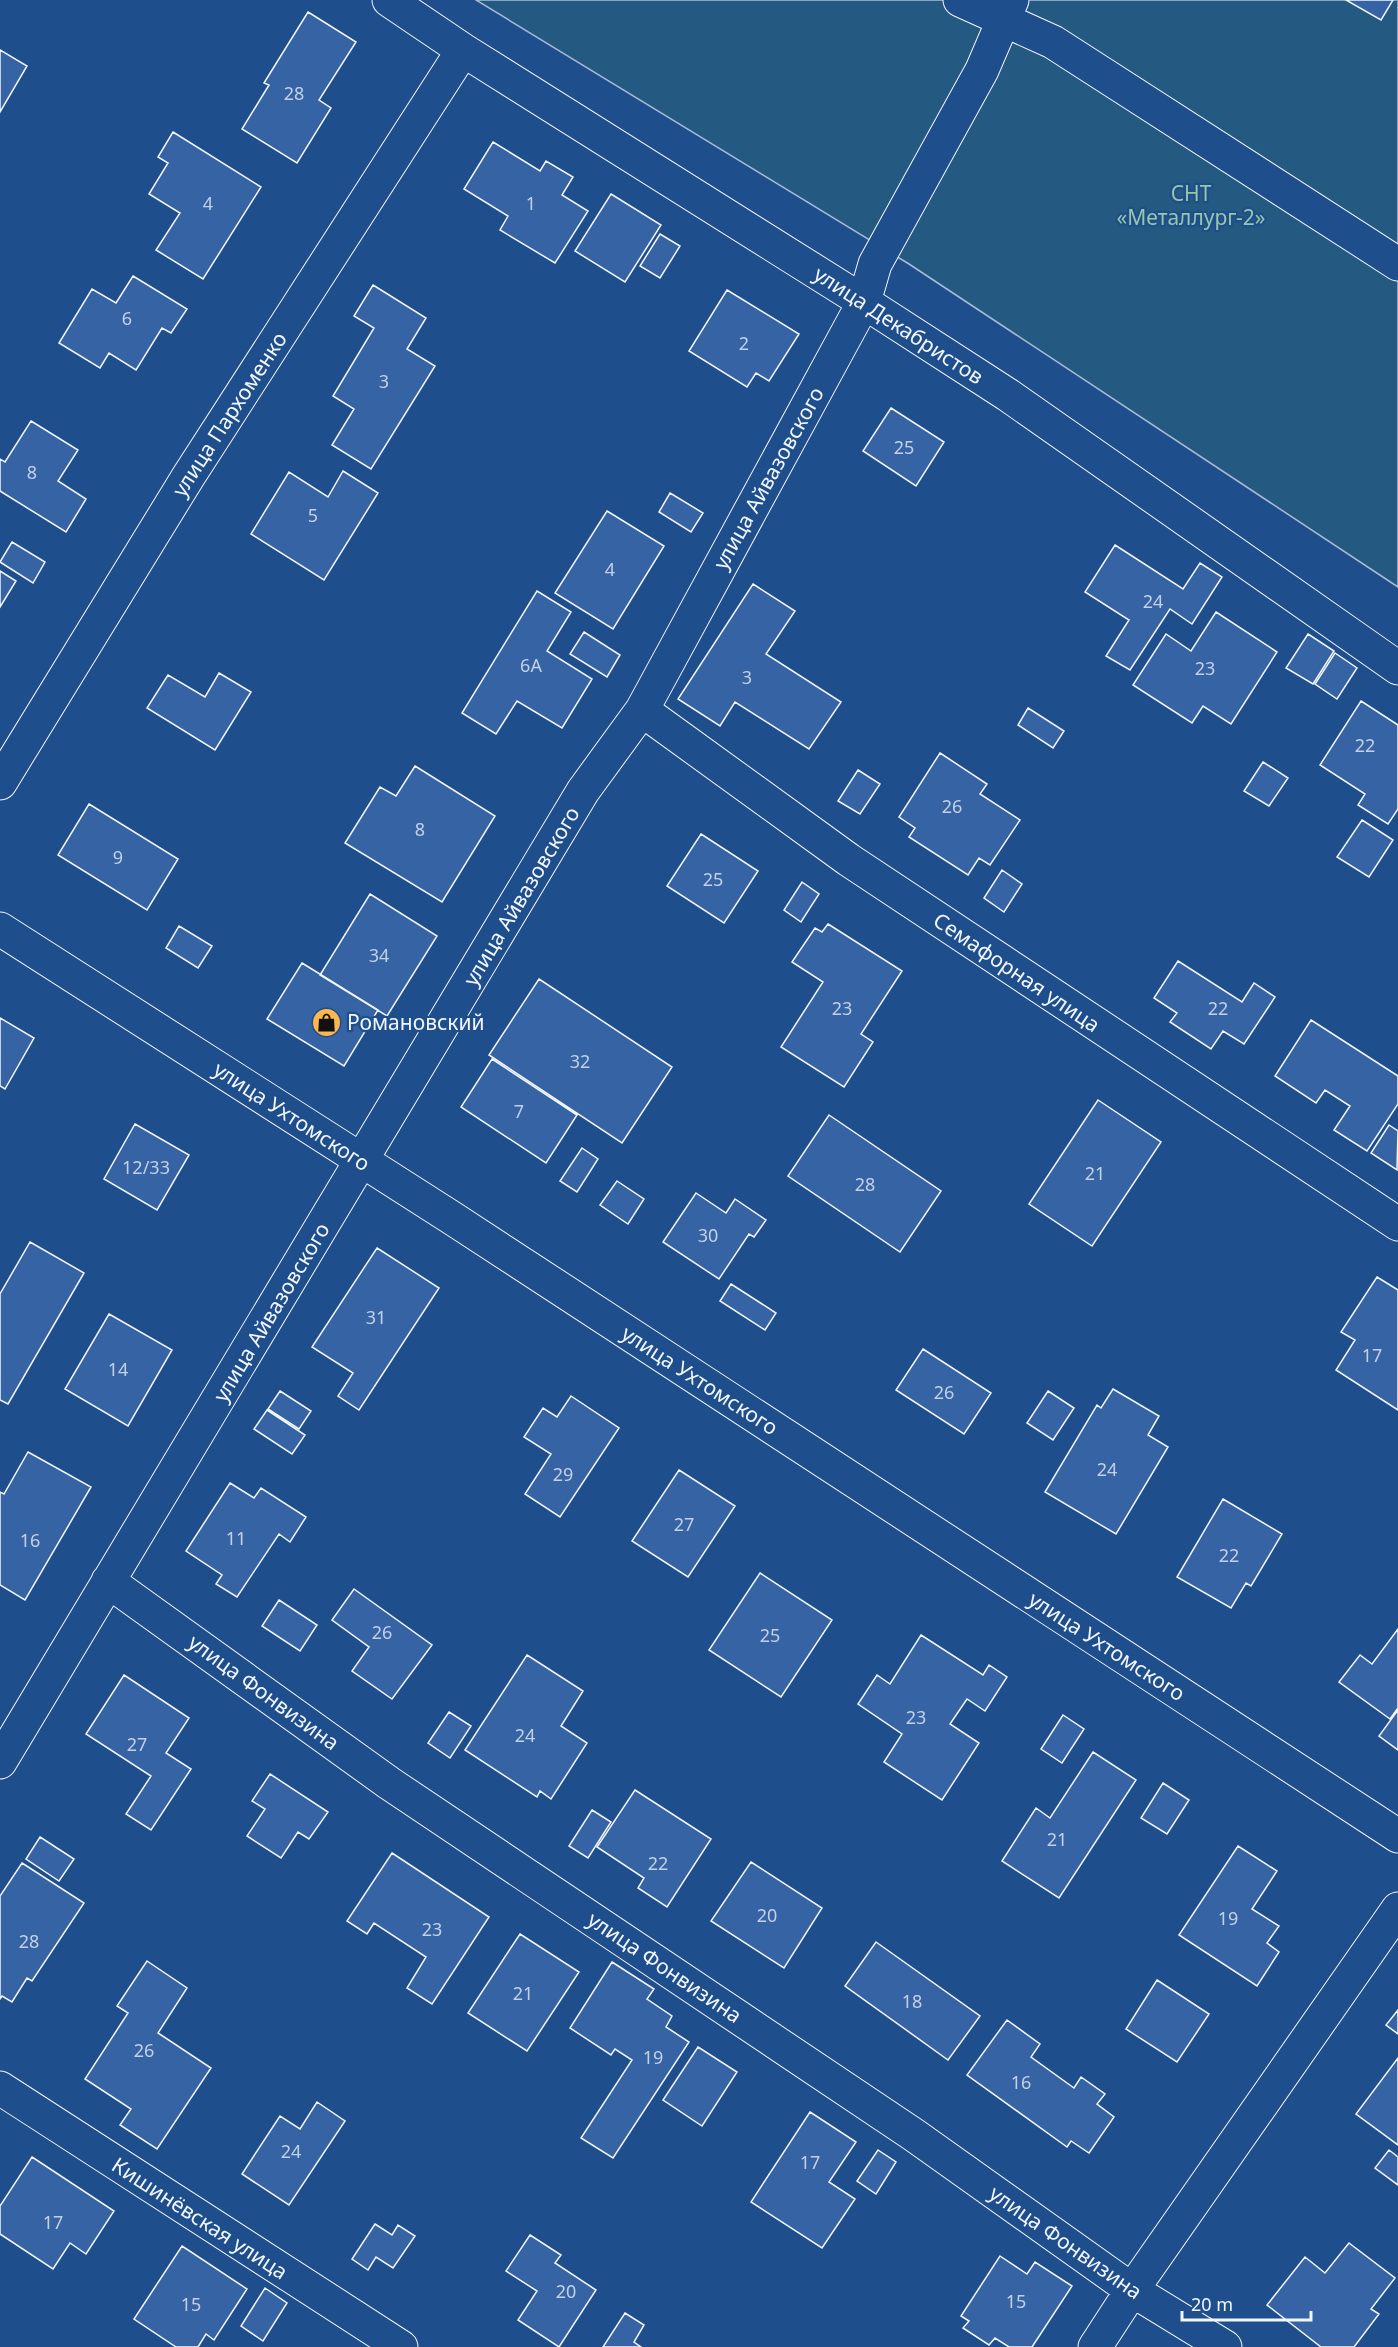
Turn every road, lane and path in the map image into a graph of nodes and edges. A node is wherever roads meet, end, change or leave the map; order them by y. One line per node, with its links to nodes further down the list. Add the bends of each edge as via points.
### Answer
1 (389, 0): 4 (street, улица Декабристов)
2 (960, 0): 3 (street)
3 (1008, 10): 5 (street); 6 (street, улица Айвазовского, via 982,70 875,264)
4 (463, 50): 6 (street, улица Декабристов); 9 (street, улица Пархоменко, via 195,467)
5 (1398, 264)
6 (864, 302): 7 (street, улица Декабристов, via 1008,395); 8 (street, улица Айвазовского)
7 (1398, 668)
8 (642, 710): 11 (street, улица Айвазовского, via 583,791); 12 (street, Семафорная улица, via 849,860)
9 (0, 783)
10 (0, 929): 11 (street, улица Ухтомского)
11 (362, 1161): 13 (street, улица Айвазовского); 15 (street, улица Ухтомского)
12 (1398, 1224)
13 (108, 1581): 14 (street, улица Айвазовского); 18 (street, улица Фонвизина, via 389,1783 914,2134)
14 (0, 1762)
15 (1398, 1836)
16 (1398, 1909): 18 (street)
17 (0, 2088): 19 (street, Кишинёвская улица)
18 (1132, 2290): 20 (street); 21 (street, улица Фонвизина)
19 (400, 2347)
20 (1095, 2347)
21 (1225, 2347)

